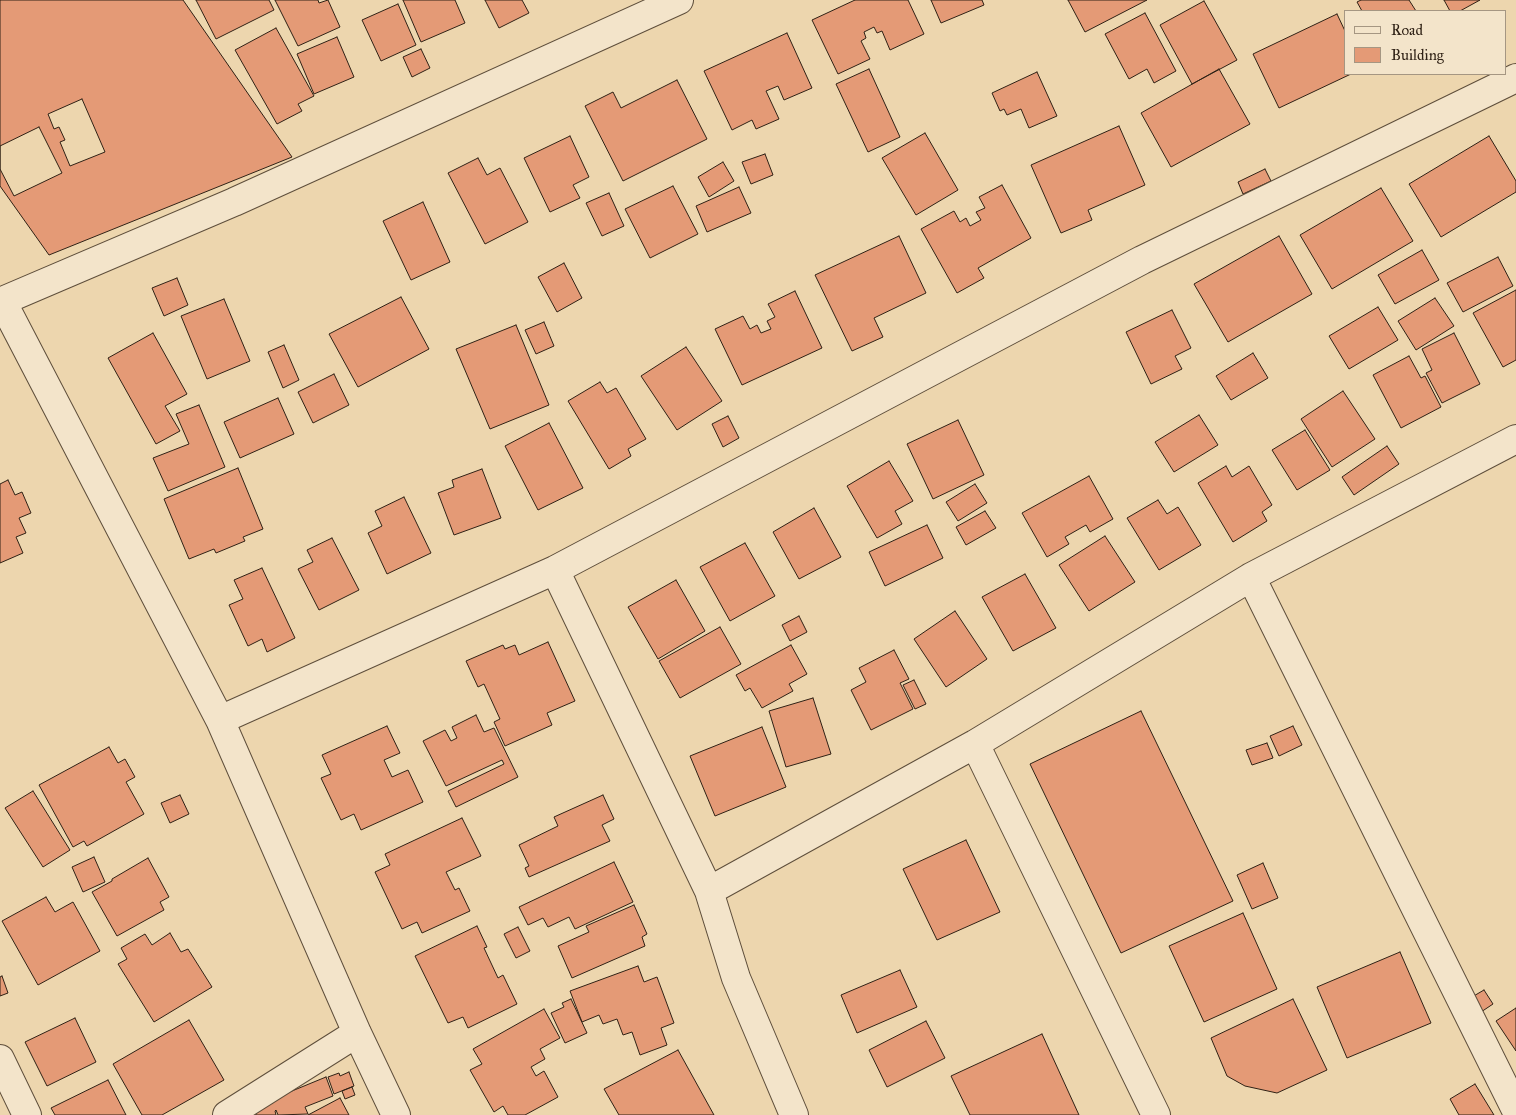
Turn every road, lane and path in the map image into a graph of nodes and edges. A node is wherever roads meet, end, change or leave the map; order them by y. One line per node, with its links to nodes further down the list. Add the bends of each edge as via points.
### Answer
1 (679, 0): 3 (street, via 234,202)
2 (1516, 78): 5 (street, via 1142,260)
3 (1, 302): 7 (street)
4 (1516, 439): 6 (street)
5 (555, 570): 7 (street); 9 (street)
6 (1251, 577): 8 (street); 12 (street)
7 (220, 720): 10 (street)
8 (975, 744): 9 (street); 17 (street)
9 (709, 891): 16 (street, via 736,978)
10 (357, 1033): 14 (street); 15 (street)
11 (0, 1059): 13 (street)
12 (1516, 1110)
13 (27, 1115)
14 (227, 1115)
15 (396, 1115)
16 (794, 1115)
17 (1156, 1115)

